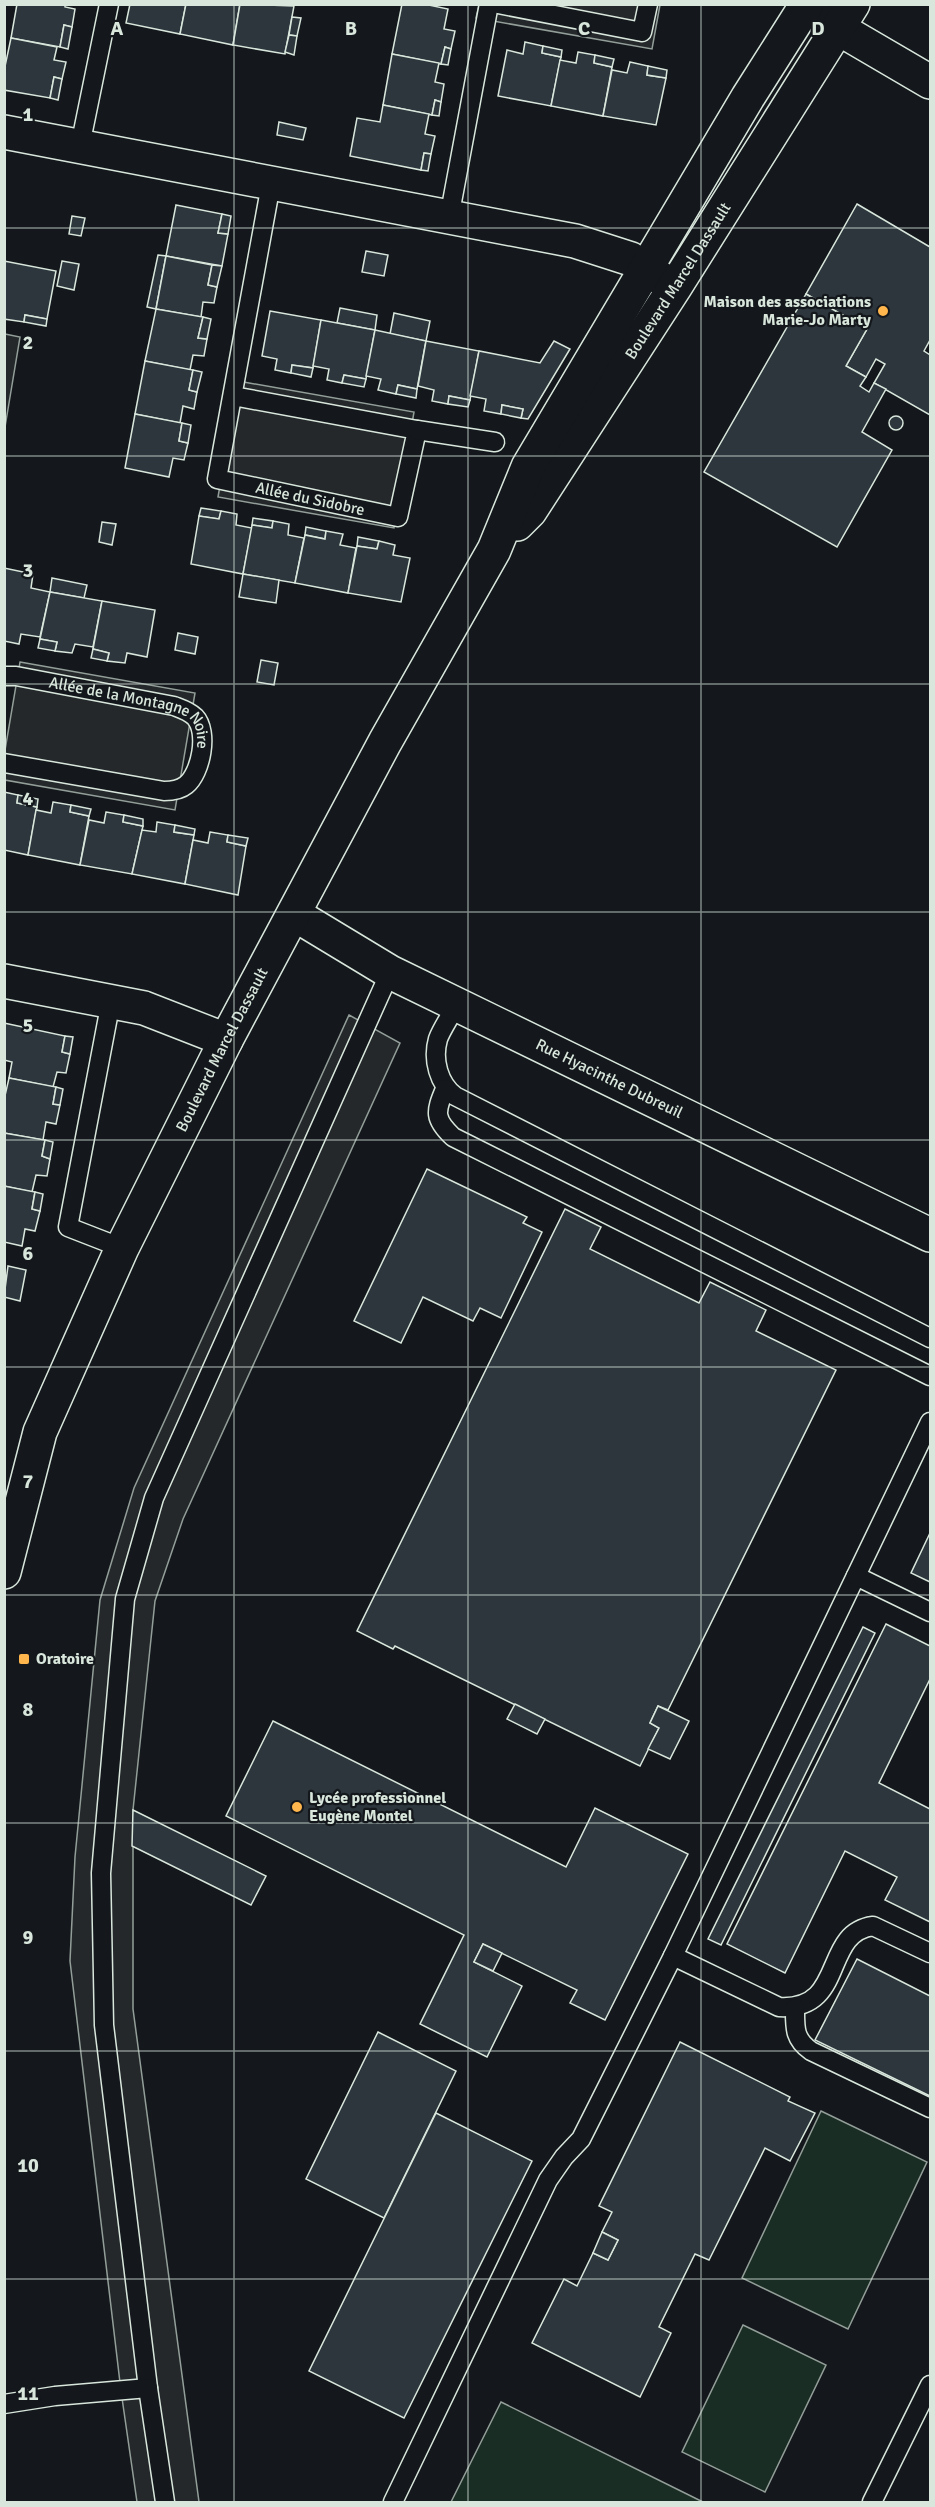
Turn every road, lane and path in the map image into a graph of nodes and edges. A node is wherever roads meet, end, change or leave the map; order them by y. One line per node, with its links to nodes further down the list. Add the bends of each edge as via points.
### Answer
1 (109, 4): 9 (lane)
2 (489, 4): 11 (lane)
3 (498, 4): 4 (lane, via 642,32)
4 (648, 4)
5 (807, 4): 12 (main road, Boulevard Marcel Dassault)
6 (838, 11): 7 (main road, via 848,34); 13 (main road, Boulevard Marcel Dassault)
7 (930, 82)
8 (4, 132): 9 (main road)
9 (80, 146): 10 (main road)
10 (271, 184): 11 (main road); 14 (lane, Allée du Sidobre)
11 (449, 218): 12 (main road, via 575,241 623,256)
12 (647, 270): 13 (main road); 17 (main road, Boulevard Marcel Dassault, via 528,467)
13 (675, 287): 17 (main road, Boulevard Marcel Dassault, via 530,511)
14 (233, 396): 15 (lane); 15 (lane, Allée du Sidobre, via 218,479 398,517)
15 (417, 430): 16 (lane)
16 (495, 442)
17 (494, 550): 20 (main road, Boulevard Marcel Dassault, via 384,742)
18 (4, 676): 19 (lane, Allée de la Montagne Noire, via 174,706 188,711 201,729 198,764 186,786 176,790)
19 (4, 763)
20 (294, 914): 21 (main road, Rue Hyacinthe Dubreuil); 25 (main road, Boulevard Marcel Dassault)
21 (390, 972): 24 (main road, Rue Hyacinthe Dubreuil); 40 (lane, via 154,1498 125,1599 101,1873 104,2025)
22 (4, 981): 23 (main road)
23 (111, 1001): 25 (main road, via 144,1008); 28 (lane, via 68,1227)
24 (456, 1005): 26 (lane, via 438,1041 439,1076); 27 (main road, Rue Hyacinthe Dubreuil)
25 (226, 1040): 28 (main road, Boulevard Marcel Dassault)
26 (445, 1089): 29 (lane); 30 (lane, via 437,1117 453,1137)
27 (930, 1235)
28 (122, 1248): 32 (main road, Boulevard Marcel Dassault, via 40,1432)
29 (930, 1338)
30 (930, 1376)
31 (930, 1422): 33 (lane)
32 (4, 1572)
33 (856, 1576): 34 (lane); 36 (lane)
34 (930, 1612)
35 (930, 1953): 37 (lane, via 873,1926 855,1931 817,1997)
36 (673, 1956): 37 (lane, via 779,2007); 43 (lane, via 581,2139 548,2180)
37 (795, 2008): 38 (lane, via 795,2034 801,2044)
38 (930, 2108)
39 (930, 2385): 44 (lane)
40 (148, 2388): 41 (lane); 42 (lane)
41 (4, 2404)
42 (165, 2502)
43 (393, 2502)
44 (872, 2502)

